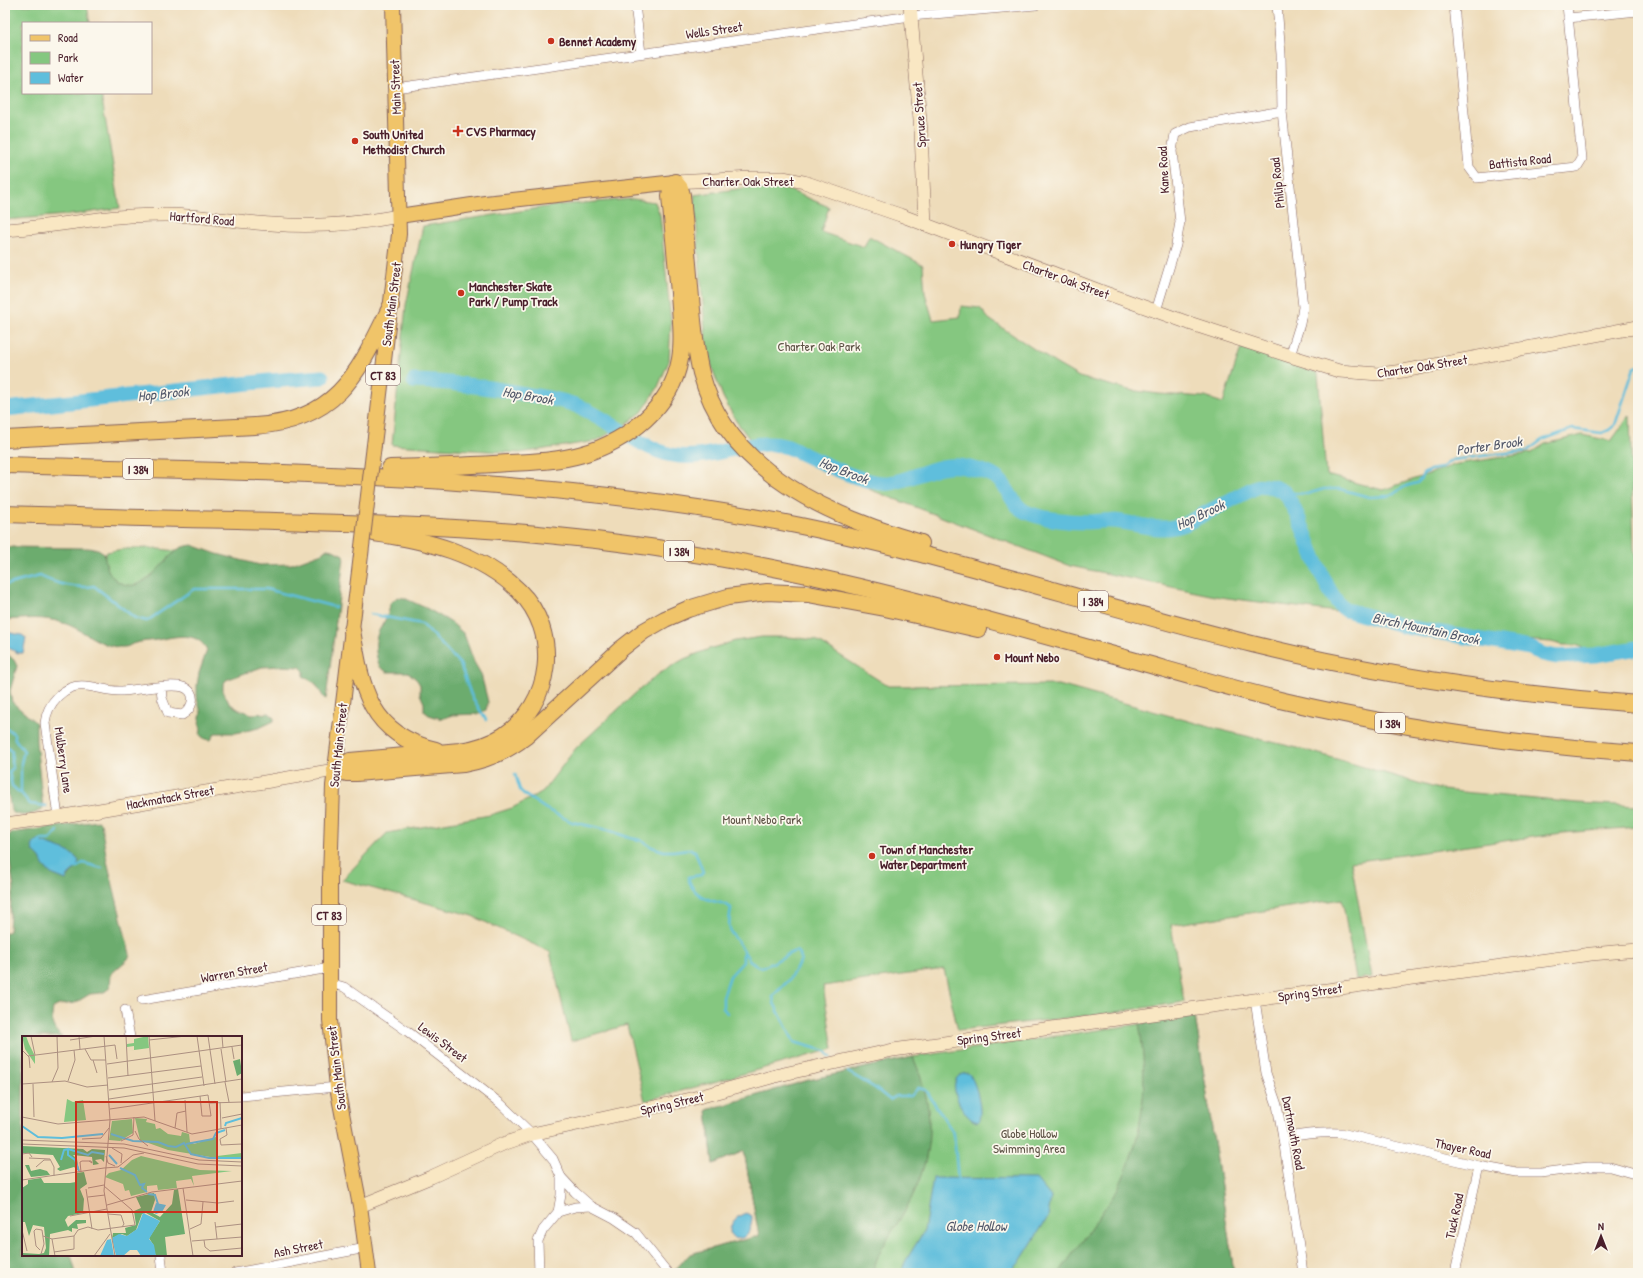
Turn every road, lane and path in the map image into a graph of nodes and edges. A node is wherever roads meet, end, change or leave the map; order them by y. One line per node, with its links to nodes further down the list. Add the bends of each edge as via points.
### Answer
1 (393, 5): 11 (main road, Main Street / CT 83)
2 (634, 5): 10 (street)
3 (1036, 5): 7 (street, Wells Street)
4 (1277, 5): 12 (street, Philip Road)
5 (1454, 5): 9 (street, Battista Road, via 1469,167 1477,178 1577,167 1582,159)
6 (1567, 5): 9 (street, Battista Road)
7 (911, 10): 10 (street, Wells Street); 15 (street, Spruce Street, via 921,132)
8 (1638, 11): 9 (street)
9 (1568, 18)
10 (641, 53): 11 (street, Wells Street)
11 (395, 88): 14 (main road, Main Street / CT 83)
12 (1282, 111): 18 (street, Kane Road, via 1190,127 1175,134 1172,151 1180,222 1176,245); 20 (street, Philip Road, via 1303,307)
13 (675, 182): 14 (main road, Charter Oak Street, via 492,202); 15 (street, Charter Oak Street, via 752,178 797,180); 23 (highway, via 670,196 682,334 681,356 677,373 668,392 643,422 614,441 583,454 539,461 431,467 326,468); 26 (highway, via 682,195 699,363 709,397 717,413 729,432 753,459 797,491 846,517 908,539 1015,570)
14 (399, 216): 16 (street, Hartford Road, via 342,224 300,226 201,217 134,216); 17 (main road, South Main Street / CT 83)
15 (925, 224): 18 (street, Charter Oak Street, via 1057,276)
16 (5, 230)
17 (391, 306): 21 (highway, via 363,362 348,383 320,407 297,419 255,426); 27 (main road, South Main Street / CT 83, bridge)
18 (1156, 311): 20 (street, Charter Oak Street)
19 (1638, 327): 20 (street, Charter Oak Street, via 1379,374 1339,371)
20 (1290, 356)
21 (5, 438)
22 (5, 465): 23 (highway, I 384)
23 (270, 473): 26 (highway, I 384, via 503,485 683,505 853,537)
24 (5, 514): 25 (highway, I 384)
25 (277, 521): 28 (highway, I 384, via 480,529 654,547 772,568 858,587); 31 (highway, via 317,529 403,537 444,547 494,571 526,598 536,613 546,648 545,676 537,697 524,718 503,736 478,747)
26 (1062, 592): 30 (highway, I 384, via 1272,649 1388,673 1504,691)
27 (352, 630): 31 (highway, via 362,684 378,715 392,729 410,741 433,750); 33 (main road, South Main Street / CT 83)
28 (1072, 644): 32 (highway, I 384, via 1282,701 1392,723 1524,743); 33 (highway, via 1019,639 822,596 774,592 740,595 688,609 644,631 525,737 496,755 463,764 352,774)
29 (161, 687): 34 (street, Mulberry Lane, via 115,692 80,686 70,688 55,699 49,708 45,723)
30 (1638, 704)
31 (454, 752): 33 (highway, via 352,761)
32 (1638, 753)
33 (335, 770): 34 (street, Hackmatack Street); 37 (main road, South Main Street / CT 83, via 330,863)
34 (58, 817): 35 (street, Hackmatack Street)
35 (5, 824)
36 (1638, 950): 40 (street, Spring Street, via 1545,960)
37 (330, 968): 38 (main road, South Main Street / CT 83); 39 (street, Warren Street)
38 (330, 982): 43 (main road, South Main Street / CT 83, via 331,1038); 45 (street, Lewis Street, via 344,987 442,1057 501,1104)
39 (142, 1000)
40 (1255, 1000): 45 (street, Spring Street, via 893,1050); 46 (street, Dartmouth Road, via 1266,1073 1277,1105)
41 (125, 1010): 42 (street)
42 (130, 1036)
43 (336, 1087): 44 (street); 50 (main road, South Main Street / CT 83)
44 (242, 1096)
45 (532, 1134): 49 (street, Lewis Street, via 553,1159); 50 (street, Spring Street)
46 (1283, 1138): 47 (street, Thayer Road, via 1341,1133); 60 (street, Dartmouth Road)
47 (1479, 1166): 48 (street, Thayer Road, via 1517,1173 1610,1167); 61 (street, Tuck Road)
48 (1638, 1175)
49 (561, 1177): 51 (street); 52 (street)
50 (360, 1206): 53 (main road, South Main Street / CT 83)
51 (591, 1206): 52 (street); 59 (street, via 636,1233)
52 (558, 1212): 58 (street, via 543,1230 538,1241)
53 (366, 1248): 56 (street, Ash Street); 57 (main road, South Main Street / CT 83)
54 (161, 1256): 55 (street)
55 (163, 1273)
56 (235, 1273)
57 (369, 1273)
58 (539, 1273)
59 (668, 1273)
60 (1303, 1273)
61 (1455, 1273)

